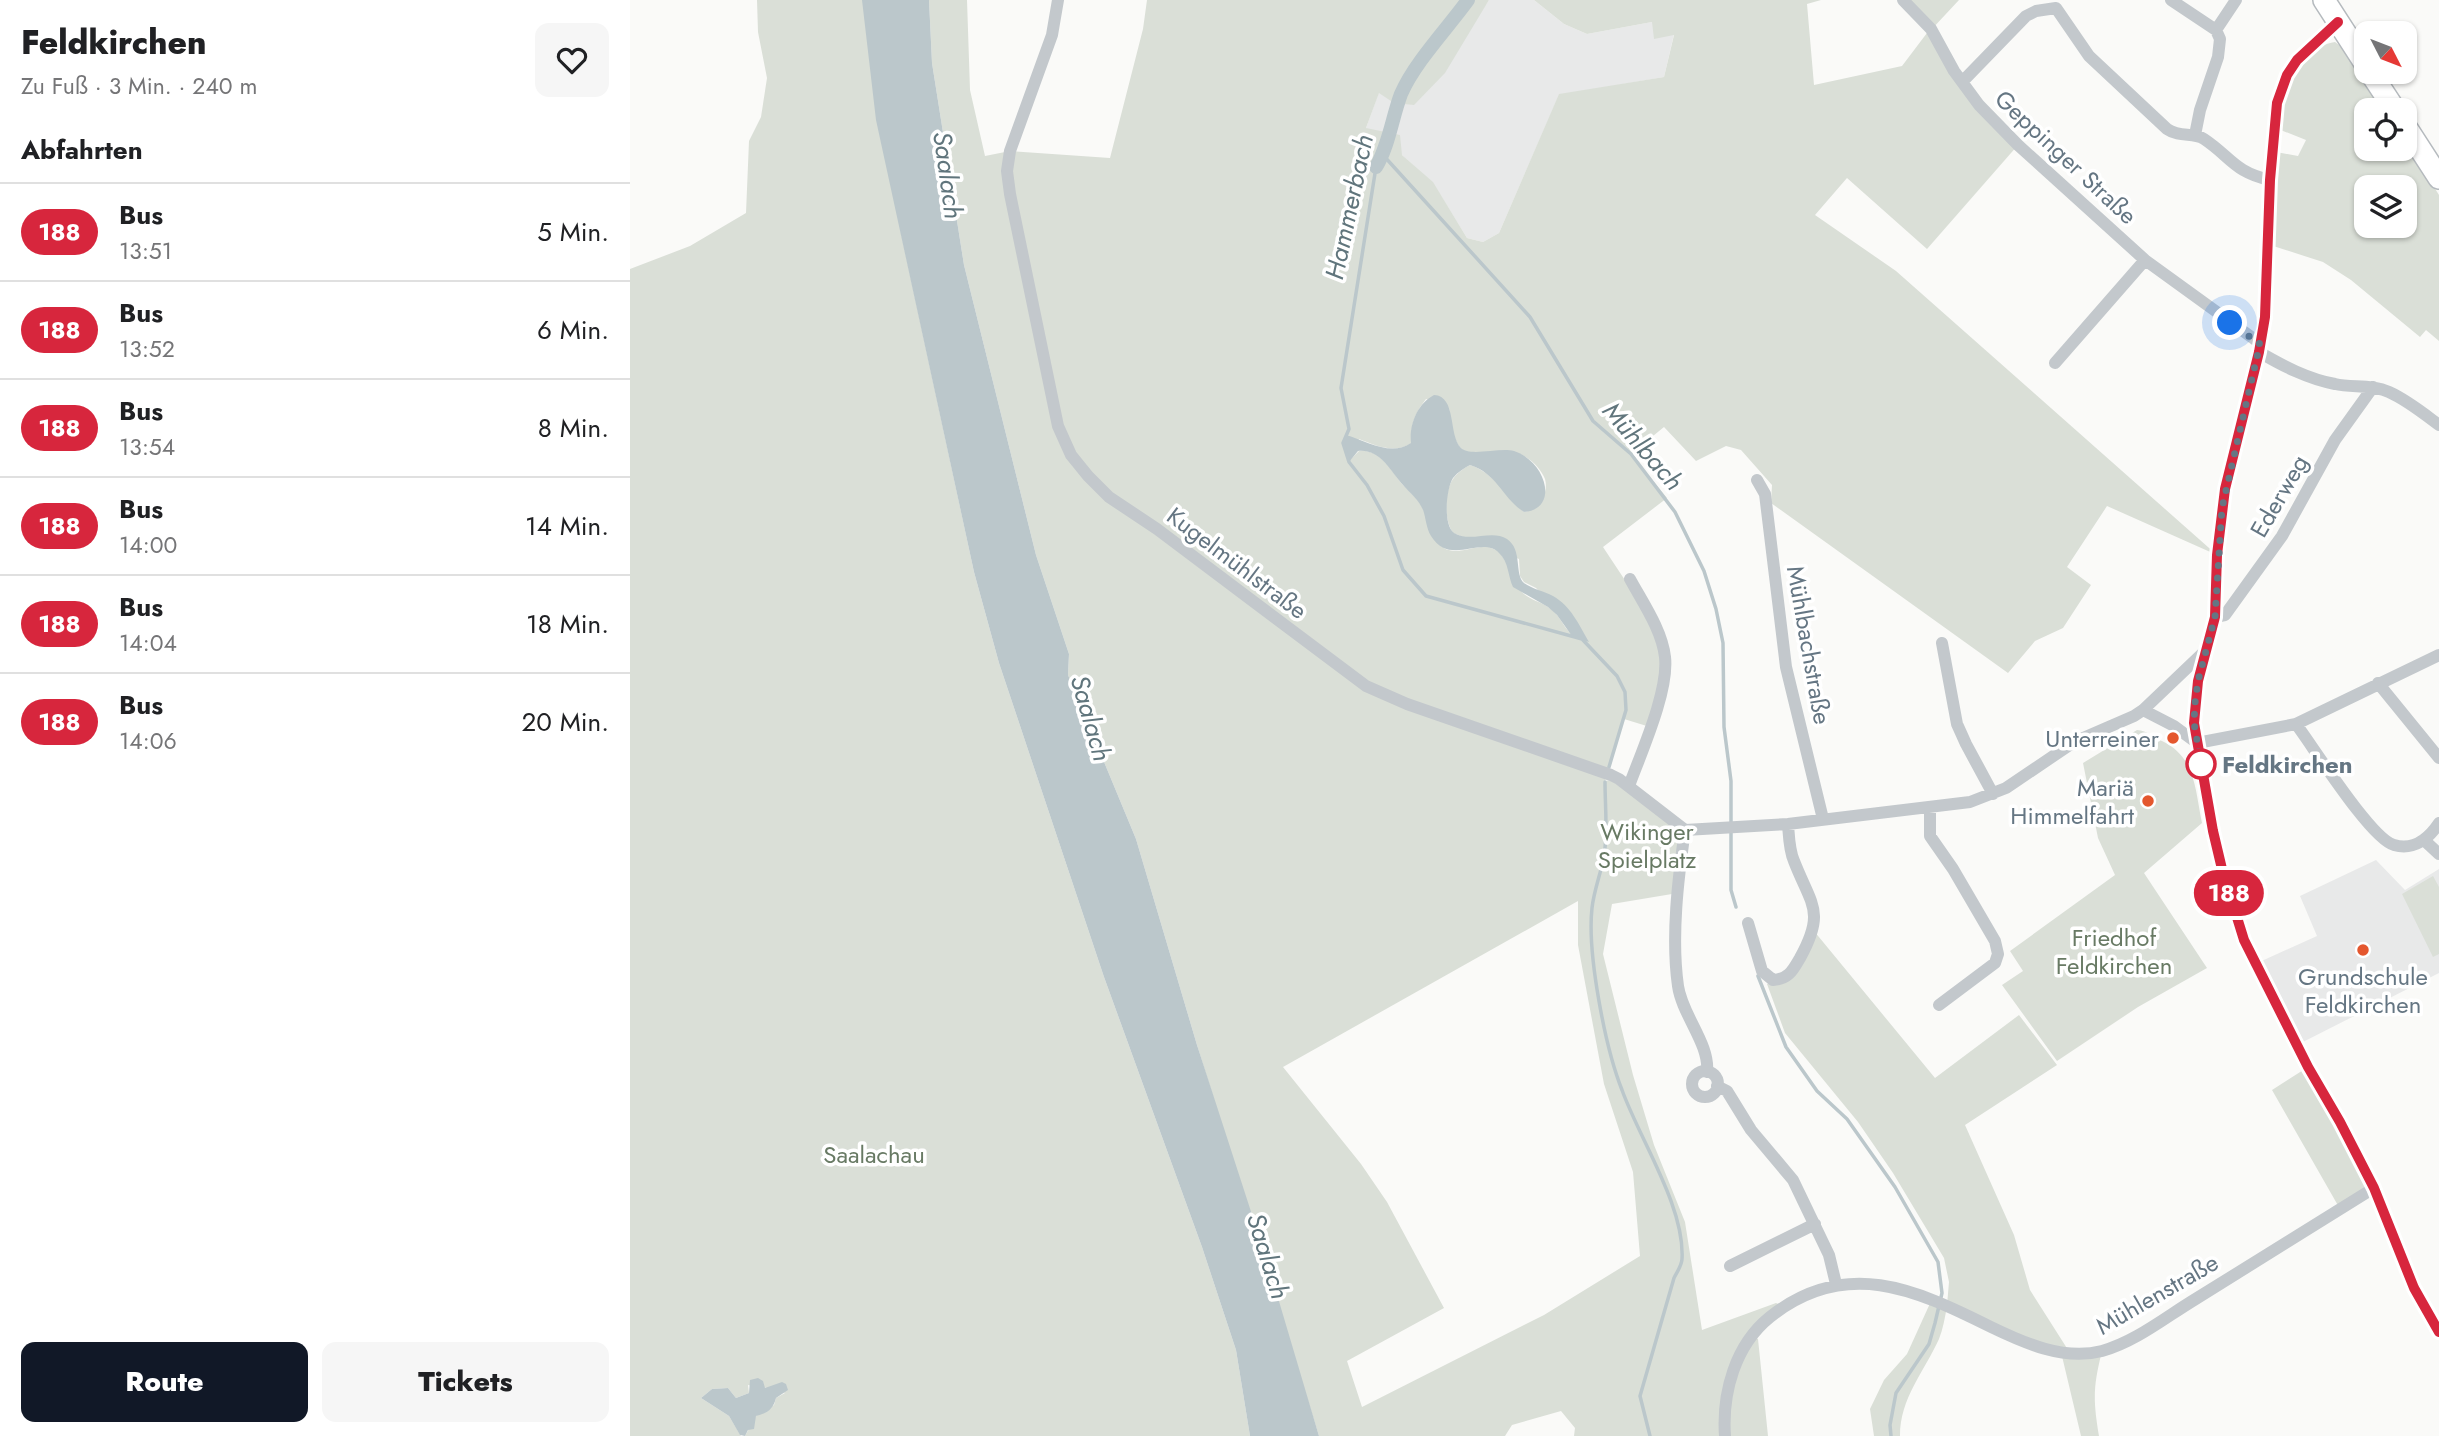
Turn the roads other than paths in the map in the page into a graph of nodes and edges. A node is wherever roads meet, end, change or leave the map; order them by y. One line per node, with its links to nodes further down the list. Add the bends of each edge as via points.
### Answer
1 (1058, 0): 31 (street, Kugelmühlstraße, via 1052,35 1007,170 1058,426 1071,455 1109,497 1366,686 1593,767)
2 (1903, 0): 10 (street, Geppinger Straße, via 1931,29)
3 (2171, 0): 8 (street)
4 (2236, 0): 8 (street)
5 (2325, 0): 7 (main road)
6 (2056, 4): 10 (street, via 2026,16); 11 (street, via 2084,50 2115,81 2172,132)
7 (2338, 22): 9 (main road); 14 (street, via 2309,46 2287,75 2277,103)
8 (2216, 30): 11 (street, via 2218,57)
9 (2354, 47)
10 (1962, 82): 15 (street, Geppinger Straße, via 2018,145)
11 (2195, 135): 14 (street, via 2247,174)
12 (2417, 144): 13 (main road)
13 (2439, 178)
14 (2270, 180): 16 (street)
15 (2145, 260): 16 (street, Geppinger Straße); 17 (street)
16 (2260, 348): 18 (street, Geppinger Straße, via 2285,366 2319,380); 22 (street, via 2225,489)
17 (2055, 363)
18 (2373, 387): 19 (street, Geppinger Straße, via 2388,391); 22 (street, Ederweg, via 2334,440 2270,555 2225,615)
19 (2439, 425)
20 (1757, 480): 34 (street, Mühlbachstraße, via 1765,494 1786,667)
21 (1630, 579): 31 (street, via 1661,642 1665,670)
22 (2215, 617): 24 (street)
23 (1942, 643): 32 (street, via 1957,724)
24 (2206, 650): 27 (street); 29 (street, via 2195,703)
25 (2439, 655): 26 (street)
26 (2378, 683): 28 (street); 30 (street)
27 (2143, 710): 29 (street); 32 (street, via 2074,742)
28 (2296, 724): 29 (street); 38 (street, via 2379,836 2401,846)
29 (2197, 743): 44 (street, via 2222,869 2244,940)
30 (2439, 758)
31 (1629, 786): 37 (street, Kugelmühlstraße)
32 (1993, 794): 33 (street)
33 (1930, 809): 34 (street); 41 (street, via 1930,836 1995,941 1998,954 1995,963)
34 (1823, 819): 36 (street)
35 (2439, 823): 38 (street)
36 (1788, 824): 37 (street); 40 (street, via 1793,860 1811,897 1815,920 1791,974 1773,980 1762,971)
37 (1685, 830): 42 (street, via 1678,879 1678,985 1707,1056)
38 (2425, 841): 39 (street)
39 (2439, 854)
40 (1748, 923)
41 (1938, 1005)
42 (1707, 1072): 43 (street, via 1714,1075); 43 (street, via 1693,1079 1694,1092 1710,1096)
43 (1717, 1086): 45 (street, via 1727,1091 1751,1130 1793,1180)
44 (2374, 1188): 47 (street, Mühlenstraße, via 2143,1331 2102,1351 2070,1353 2026,1343 1932,1299 1881,1284); 48 (street, via 2414,1288)
45 (1815, 1224): 46 (street); 47 (street)
46 (1730, 1266)
47 (1836, 1284): 49 (street, via 1783,1306 1741,1351 1725,1403)
48 (2439, 1332)
49 (1725, 1436)

